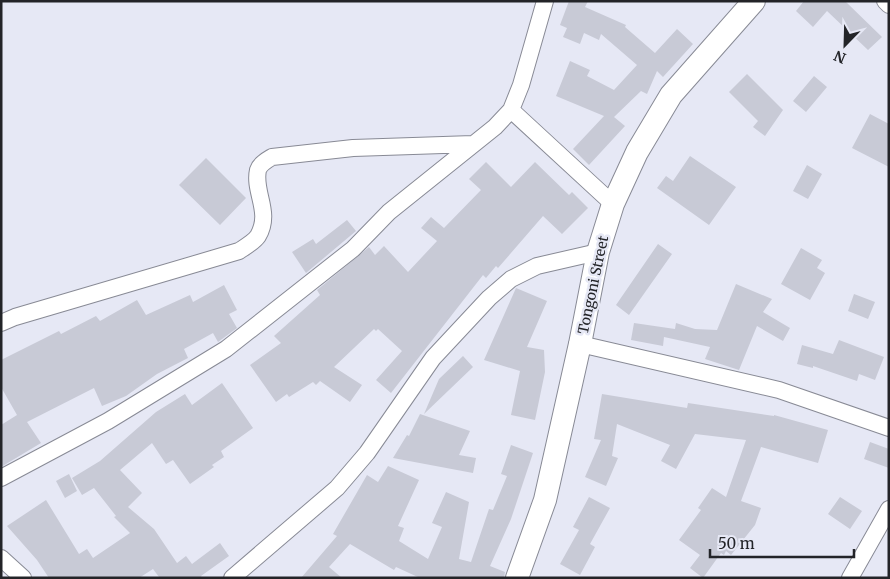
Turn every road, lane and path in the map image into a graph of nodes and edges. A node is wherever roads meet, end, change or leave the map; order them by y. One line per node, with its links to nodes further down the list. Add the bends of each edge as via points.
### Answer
1 (545, 1): 5 (street)
2 (754, 1): 7 (street, Tongoni Street, via 672,95 637,152)
3 (885, 1): 4 (street)
4 (889, 5)
5 (511, 110): 6 (street); 7 (street)
6 (474, 144): 9 (street, via 353,148 272,157 258,171 264,218 260,230 256,238 239,251); 12 (street, via 389,212 353,249 226,349 108,421)
7 (613, 204): 8 (street, Tongoni Street)
8 (598, 252): 10 (street, Tongoni Street); 16 (street, via 537,266 511,280 489,298 433,358 367,453 337,488)
9 (1, 323)
10 (580, 344): 11 (street, via 779,390); 17 (street, Tongoni Street, via 545,500)
11 (889, 428)
12 (1, 478)
13 (889, 509): 18 (street)
14 (1, 558): 15 (street)
15 (23, 578)
16 (232, 578)
17 (517, 578)
18 (850, 578)

